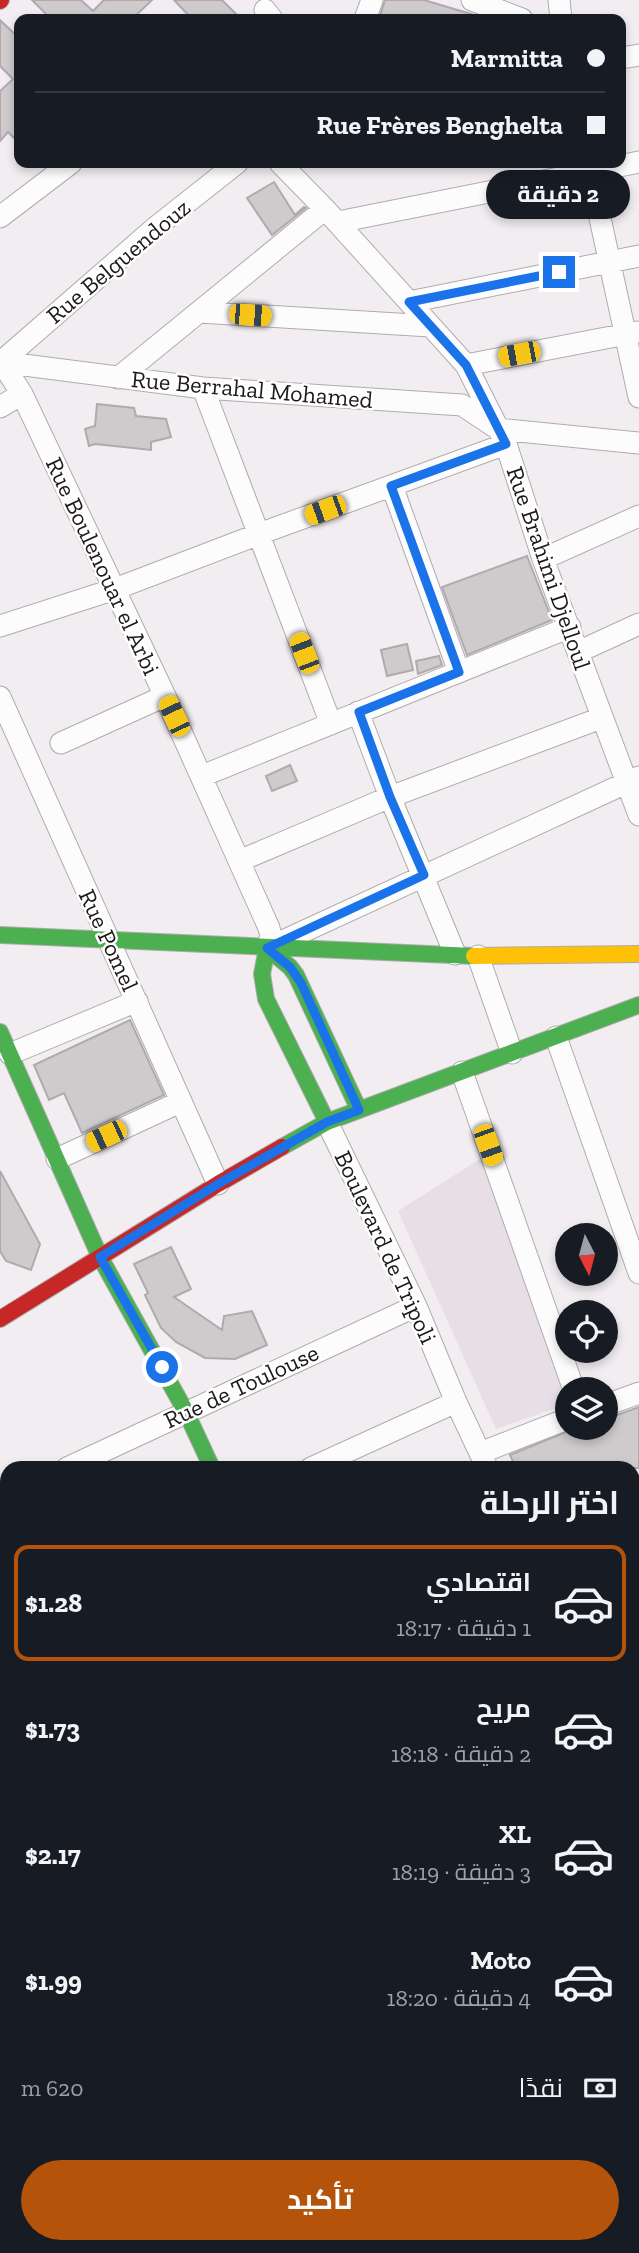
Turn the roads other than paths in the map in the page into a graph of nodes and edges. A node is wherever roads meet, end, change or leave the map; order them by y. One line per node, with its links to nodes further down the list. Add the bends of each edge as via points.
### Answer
1 (472, 0): 2 (street)
2 (509, 14)
3 (64, 168): 9 (street)
4 (231, 168): 16 (street, Rue Belguendouz)
5 (285, 168): 8 (street, Rue Brahimi Djelloul)
6 (584, 168): 8 (street)
7 (589, 168): 11 (street)
8 (331, 216): 12 (street, Rue Brahimi Djelloul); 13 (street)
9 (0, 217)
10 (639, 256): 11 (street)
11 (608, 262): 12 (street); 15 (street)
12 (409, 302): 14 (street, Rue Brahimi Djelloul)
13 (199, 312): 14 (street); 18 (street)
14 (430, 326): 17 (street, Rue Brahimi Djelloul)
15 (632, 332): 17 (street); 21 (street)
16 (0, 361): 18 (street, Rue Berrahal Mohamed); 20 (street, Rue Boulenouar el Arbi)
17 (466, 365): 23 (street, Rue Brahimi Djelloul)
18 (118, 379): 19 (street, Rue Berrahal Mohamed)
19 (204, 388): 23 (street, Rue Berrahal Mohamed, via 462,405); 27 (street)
20 (22, 394): 22 (street); 29 (street, Rue Boulenouar el Arbi)
21 (639, 397)
22 (0, 407)
23 (502, 436): 24 (street); 25 (street); 28 (street, Rue Brahimi Djelloul)
24 (639, 443)
25 (391, 486): 27 (street); 34 (street)
26 (639, 516): 28 (street)
27 (258, 534): 29 (street); 39 (street)
28 (543, 559): 32 (street, Rue Brahimi Djelloul)
29 (115, 589): 31 (street); 35 (street, Rue Boulenouar el Arbi)
30 (639, 624): 33 (street)
31 (0, 626)
32 (570, 627): 33 (street, Rue Brahimi Djelloul); 34 (street)
33 (579, 652): 38 (street, Rue Brahimi Djelloul)
34 (459, 672): 37 (street)
35 (165, 696): 40 (street); 41 (street, Rue Boulenouar el Arbi)
36 (2, 708): 48 (street, Rue Pomel)
37 (359, 712): 39 (street); 43 (street)
38 (601, 718): 42 (street, Rue Brahimi Djelloul); 43 (street)
39 (331, 724): 41 (street)
40 (61, 743)
41 (202, 776): 45 (street, Rue Boulenouar el Arbi)
42 (632, 780): 44 (street, Rue Brahimi Djelloul); 46 (street)
43 (390, 797): 45 (street); 46 (street)
44 (639, 815)
45 (239, 861): 49 (street, Rue Boulenouar el Arbi, via 270,928)
46 (424, 875): 49 (street); 50 (street)
47 (0, 935): 48 (street)
48 (108, 941): 49 (street); 53 (street, Rue Pomel)
49 (267, 948): 50 (street); 61 (street, via 301,983); 62 (street, Boulevard de Tripoli, via 262,978 266,999)
50 (455, 954): 52 (street)
51 (639, 954): 52 (street)
52 (478, 956): 57 (street)
53 (137, 1001): 58 (street); 60 (street, Rue Pomel)
54 (639, 1005): 56 (street)
55 (0, 1032): 58 (street)
56 (556, 1037): 57 (street); 66 (street)
57 (512, 1053): 59 (street)
58 (10, 1054): 63 (street)
59 (462, 1072): 61 (street); 69 (street)
60 (180, 1102): 63 (street); 64 (street, Rue Pomel)
61 (359, 1110): 62 (street)
62 (327, 1122): 64 (street); 67 (street, Boulevard de Tripoli)
63 (57, 1159): 65 (street)
64 (218, 1184): 65 (street)
65 (100, 1257): 68 (street); 73 (street)
66 (639, 1273)
67 (416, 1306): 72 (street, Boulevard de Tripoli); 73 (street, Rue de Toulouse)
68 (0, 1318)
69 (569, 1377)
70 (639, 1393): 71 (street)
71 (618, 1401)
72 (456, 1402): 77 (street); 78 (street, Boulevard de Tripoli)
73 (186, 1412): 75 (street, Rue de Toulouse); 76 (street)
74 (555, 1425): 78 (street)
75 (82, 1461)
76 (209, 1461)
77 (326, 1461)
78 (484, 1461)

